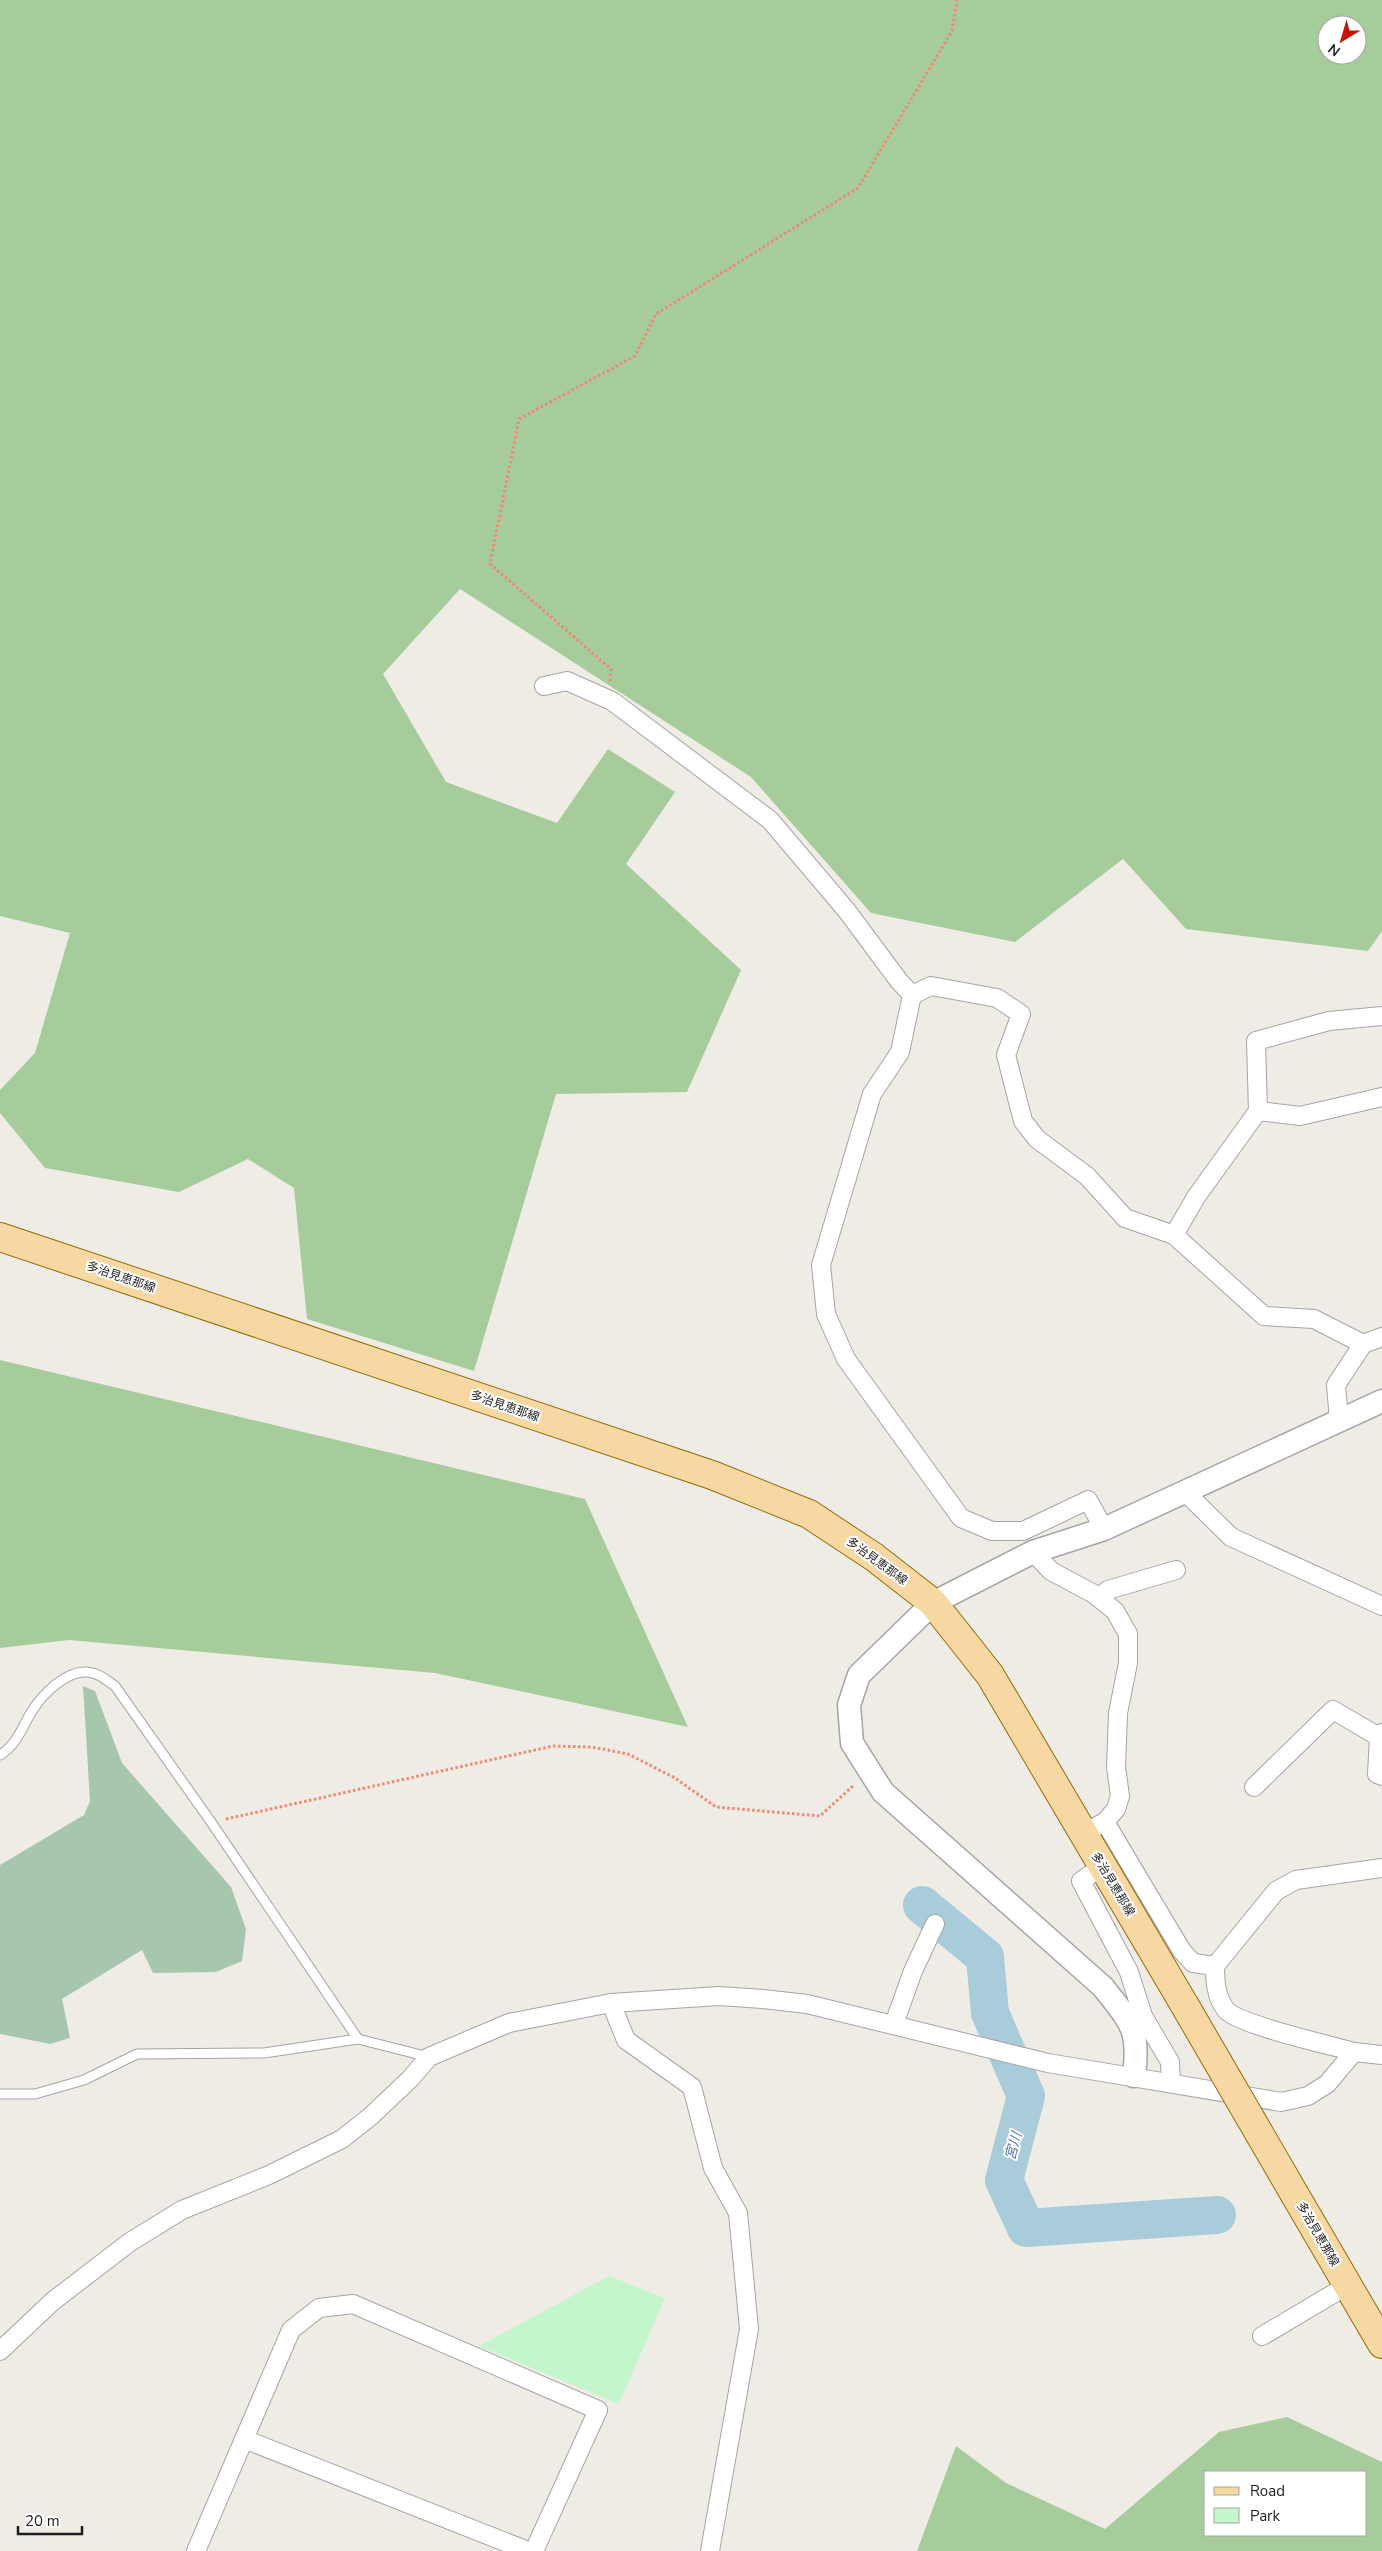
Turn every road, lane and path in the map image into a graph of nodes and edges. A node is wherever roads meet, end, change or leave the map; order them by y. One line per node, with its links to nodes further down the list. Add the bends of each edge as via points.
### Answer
1 (957, 0): 3 (path, via 952,31 858,188 656,314 635,356 519,419 490,564 611,669)
2 (544, 686): 3 (street, via 567,680)
3 (608, 699): 4 (street, via 770,820)
4 (912, 995): 8 (street, via 931,986 997,998 1021,1014 1006,1055 1023,1121 1037,1139 1087,1176 1124,1218); 15 (street, via 900,1052 872,1094 821,1265 826,1314 846,1359 962,1518 992,1532 1024,1531 1088,1500)
5 (1382, 1016): 7 (street, via 1329,1021 1256,1041)
6 (1382, 1097): 7 (street, via 1300,1116)
7 (1258, 1111): 8 (street, via 1196,1197)
8 (1174, 1235): 11 (street, via 1264,1316 1314,1319)
9 (0, 1237): 19 (main road, 多治見恵那線, via 712,1475 808,1514 874,1557)
10 (1382, 1337): 11 (street)
11 (1363, 1344): 13 (street, via 1336,1384)
12 (1382, 1401): 13 (street)
13 (1339, 1420): 14 (street)
14 (1184, 1492): 15 (street); 20 (street, via 1231,1537)
15 (1104, 1529): 16 (street)
16 (1033, 1552): 18 (street, via 1051,1571); 19 (street)
17 (1176, 1570): 18 (street, via 1108,1590)
18 (1099, 1598): 27 (street, via 1115,1611 1128,1634 1128,1663 1118,1713 1116,1766 1120,1796 1116,1809)
19 (933, 1602): 23 (street, via 859,1675 849,1705 852,1743); 27 (main road, 多治見恵那線, via 990,1675)
20 (1382, 1606)
21 (1381, 1735): 24 (street, via 1377,1774); 25 (street, via 1333,1710)
22 (0, 1755): 26 (lane, via 14,1743 33,1709 52,1688 78,1674 100,1675 114,1686)
23 (869, 1772): 26 (path, via 820,1816 716,1807 675,1778 628,1754 592,1747 553,1746); 38 (street, via 883,1792 1103,1987 1131,2022 1136,2036)
24 (1382, 1776)
25 (1254, 1786)
26 (211, 1822): 34 (lane)
27 (1094, 1828): 28 (main road, 多治見恵那線); 31 (street, via 1182,1951 1193,1963)
28 (1103, 1866): 39 (street, via 1081,1881 1129,1972 1143,2016 1170,2062); 41 (main road, 多治見恵那線, bridge)
29 (1382, 1868): 31 (street, via 1296,1880 1276,1891)
30 (935, 1924): 33 (street, via 913,1971)
31 (1215, 1966): 35 (street, via 1216,1990 1227,2011 1250,2022)
32 (611, 2003): 33 (street, via 719,1996 763,1999 807,2004); 37 (street, via 508,2023); 49 (street, via 626,2040 692,2087 713,2168 738,2213 749,2329)
33 (894, 2024): 38 (street, via 1048,2063)
34 (358, 2039): 37 (lane); 40 (lane, via 264,2053 137,2054 84,2080 35,2094)
35 (1354, 2052): 36 (street); 39 (street, via 1326,2084 1308,2096 1281,2102)
36 (1382, 2055)
37 (429, 2057): 44 (street, via 371,2116 342,2139 269,2176 182,2210 138,2237 53,2301)
38 (1134, 2076): 39 (street)
39 (1171, 2082)
40 (0, 2094)
41 (1348, 2286): 42 (street); 43 (main road, 多治見恵那線)
42 (1262, 2336)
43 (1382, 2344)
44 (0, 2352)
45 (244, 2439): 46 (street); 47 (street); 48 (street, via 291,2330 319,2308 353,2304 598,2410)
46 (196, 2551)
47 (528, 2551)
48 (534, 2551)
49 (710, 2551)

